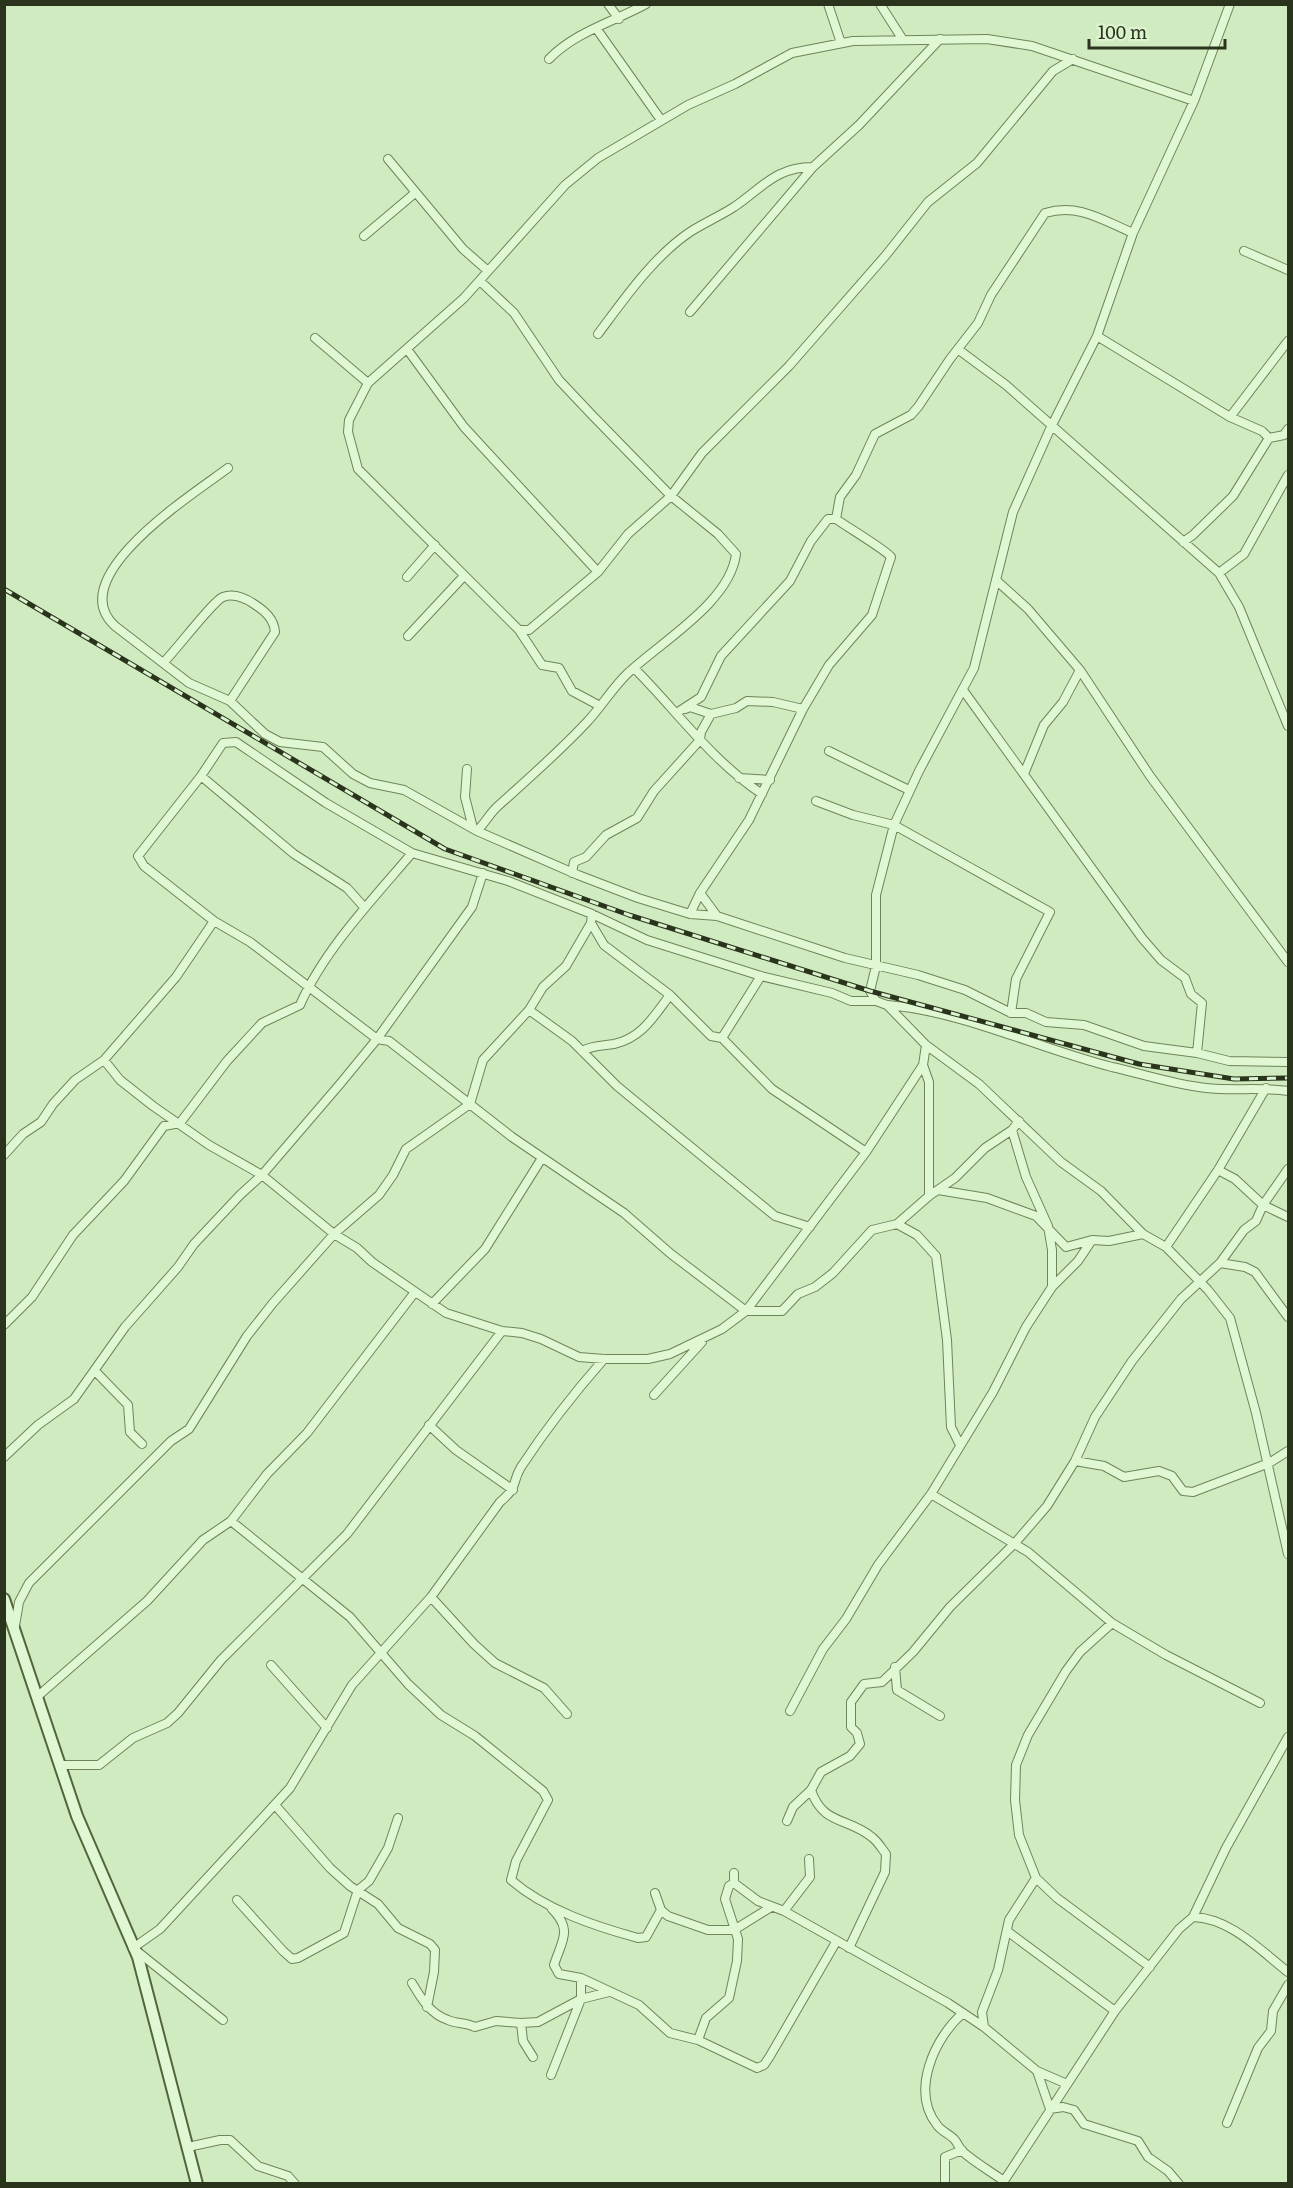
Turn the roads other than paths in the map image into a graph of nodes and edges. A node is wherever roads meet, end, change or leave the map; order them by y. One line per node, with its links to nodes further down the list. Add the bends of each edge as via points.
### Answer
1 (608, 4): 6 (street)
2 (646, 4): 6 (street)
3 (828, 4): 10 (street)
4 (880, 4): 9 (street)
5 (1230, 4): 13 (street)
6 (619, 19): 7 (street)
7 (596, 28): 11 (street, via 563,44); 14 (street)
8 (940, 39): 9 (street); 12 (street, via 987,39 1032,46); 16 (street, via 859,125)
9 (903, 40): 10 (street)
10 (841, 43): 14 (street, via 792,53)
11 (549, 59)
12 (1072, 59): 13 (street); 38 (street, via 1053,71 977,163 928,202 789,366 702,453)
13 (1194, 101): 18 (street)
14 (661, 120): 22 (street, via 598,158 565,185)
15 (388, 159): 17 (street)
16 (813, 167): 24 (street); 25 (street, via 793,167 772,177 733,207 689,233 645,274)
17 (415, 193): 19 (street); 22 (street, via 463,249)
18 (1133, 233): 26 (street); 30 (street, via 1077,210 1064,208 1045,213)
19 (363, 236)
20 (1244, 251): 21 (street)
21 (1288, 270)
22 (488, 271): 23 (street)
23 (480, 281): 29 (street); 38 (street, via 514,313 559,380)
24 (690, 312)
25 (598, 334)
26 (1097, 336): 32 (street); 33 (street)
27 (315, 338): 31 (street)
28 (1288, 341): 32 (street)
29 (407, 349): 31 (street); 42 (street, via 464,427)
30 (959, 350): 33 (street, via 1006,385); 39 (street, via 918,408 875,434 856,475 840,497)
31 (368, 383): 41 (street, via 349,420 348,432 358,469)
32 (1230, 417): 35 (street)
33 (1051, 427): 40 (street); 46 (street, via 1013,512)
34 (1287, 436): 35 (street)
35 (1269, 438): 40 (street, via 1233,496)
36 (228, 468): 49 (street, via 158,520 119,562 102,589 106,618)
37 (1288, 475): 43 (street, via 1244,554)
38 (671, 496): 42 (street, via 628,534); 50 (street, via 736,554 734,569 692,619)
39 (836, 519): 55 (street, via 887,552 890,566 872,615 829,665); 56 (street, via 828,519 790,581 721,656 701,697)
40 (1183, 542): 43 (street)
41 (435, 545): 44 (street); 45 (street)
42 (598, 572): 47 (street, via 529,630)
43 (1219, 573): 58 (street, via 1239,607)
44 (407, 577)
45 (463, 577): 47 (street); 48 (street)
46 (997, 581): 51 (street, via 1028,609); 52 (street, via 974,668)
47 (519, 630): 54 (street, via 542,665 559,668 572,691)
48 (408, 636)
49 (164, 663): 53 (street, via 189,683); 53 (street, via 215,602 224,596 244,597 270,617 275,632)
50 (634, 668): 54 (street); 56 (street)
51 (1080, 670): 62 (street, via 1063,702 1044,725); 82 (street, via 1150,776)
52 (963, 690): 62 (street); 66 (street)
53 (230, 701): 70 (street, via 265,734 280,742 323,747 353,774 370,783 404,790)
54 (600, 706): 70 (street)
55 (803, 709): 57 (street, via 747,701); 65 (street)
56 (678, 712): 57 (street, via 690,707); 59 (street)
57 (711, 714): 59 (street)
58 (1288, 726)
59 (700, 741): 64 (street); 73 (street, via 654,792 637,818 606,835 586,857 574,862)
60 (829, 751): 66 (street)
61 (467, 770): 70 (street, via 465,797)
62 (1023, 774): 95 (street, via 1142,938 1161,960 1185,978 1191,994 1202,1003)
63 (201, 776): 71 (street, via 223,743 236,742 326,803); 75 (street, via 294,854 347,888); 80 (street, via 138,856 144,866)
64 (738, 778): 65 (street); 67 (street)
65 (770, 780): 67 (street)
66 (909, 790): 69 (street)
67 (762, 794): 74 (street)
68 (816, 801): 69 (street)
69 (894, 825): 83 (street, via 876,896); 90 (street, via 1050,912 1016,979)
70 (475, 829): 73 (street)
71 (412, 853): 72 (street); 75 (street)
72 (483, 873): 76 (street); 92 (street, via 472,907)
73 (572, 873): 77 (street)
74 (700, 893): 77 (street); 78 (street)
75 (364, 907): 85 (street)
76 (592, 914): 79 (street); 81 (street)
77 (690, 914): 78 (street)
78 (717, 916): 83 (street)
79 (603, 920): 81 (street); 84 (street, via 647,940)
80 (214, 921): 85 (street, via 250,942); 96 (street, via 176,977)
81 (591, 923): 86 (street, via 604,945); 89 (street, via 566,966 543,987)
82 (1288, 962)
83 (876, 966): 87 (street, via 870,990); 90 (street, via 964,990)
84 (761, 976): 87 (street, via 850,1001); 91 (street)
85 (308, 987): 92 (street); 103 (street, via 300,1005 262,1023)
86 (670, 995): 91 (street, via 711,1036); 94 (street, via 638,1035)
87 (876, 1001): 88 (street)
88 (887, 1005): 93 (street); 99 (street, via 916,1007 1168,1080 1206,1088)
89 (529, 1011): 94 (street); 101 (street, via 483,1060)
90 (1011, 1013): 95 (street, via 1026,1013 1046,1022 1084,1025 1144,1046)
91 (722, 1038): 105 (street, via 772,1089)
92 (377, 1039): 101 (street, via 389,1041); 110 (street)
93 (926, 1045): 98 (street); 102 (street, via 979,1084)
94 (582, 1051): 117 (street, via 617,1086 775,1216)
95 (1197, 1053): 97 (street, via 1229,1061)
96 (104, 1060): 103 (street, via 120,1080); 106 (street, via 75,1080 40,1122)
97 (1288, 1062)
98 (923, 1065): 105 (street); 112 (street, via 929,1082)
99 (1266, 1088): 100 (street); 109 (street)
100 (1288, 1091)
101 (470, 1104): 107 (street); 118 (street, via 406,1149 379,1195)
102 (1019, 1121): 104 (street); 119 (street, via 1061,1162 1101,1191)
103 (180, 1123): 110 (street); 129 (street, via 164,1126 124,1181 73,1235 32,1297)
104 (1012, 1130): 111 (street, via 985,1148); 116 (street, via 1026,1177)
105 (866, 1152): 117 (street)
106 (4, 1155)
107 (542, 1158): 126 (street, via 485,1249); 127 (street, via 624,1213)
108 (1288, 1169): 113 (street)
109 (1218, 1170): 113 (street, via 1235,1179); 121 (street)
110 (262, 1176): 118 (street); 133 (street, via 194,1244 125,1328)
111 (938, 1190): 112 (street); 116 (street, via 987,1198 1036,1216)
112 (929, 1196): 115 (street)
113 (1263, 1205): 114 (street); 122 (street, via 1256,1221 1244,1230)
114 (1288, 1217)
115 (897, 1224): 127 (street, via 872,1230 833,1273 798,1294 782,1311); 136 (street, via 917,1235 936,1256 947,1340 951,1427)
116 (1048, 1226): 120 (street, via 1066,1247); 124 (street)
117 (810, 1227): 127 (street)
118 (334, 1234): 125 (street); 151 (street, via 247,1336 189,1429 131,1480 29,1583 19,1602)
119 (1143, 1234): 120 (street); 121 (street)
120 (1092, 1240): 124 (street)
121 (1166, 1247): 123 (street)
122 (1220, 1263): 123 (street); 128 (street, via 1255,1272)
123 (1198, 1281): 140 (street, via 1132,1361 1095,1418); 141 (street, via 1230,1318)
124 (1052, 1287): 136 (street, via 1026,1327 993,1392)
125 (415, 1292): 126 (street); 144 (street, via 307,1433 267,1474)
126 (432, 1304): 130 (street, via 446,1313)
127 (746, 1311): 131 (street)
128 (1288, 1317)
129 (4, 1324)
130 (502, 1331): 132 (street, via 542,1339 579,1357); 135 (street)
131 (707, 1336): 132 (street, via 670,1354 648,1359); 134 (street)
132 (604, 1359): 142 (street, via 565,1403 520,1470)
133 (96, 1372): 137 (street, via 128,1405 130,1432); 139 (street, via 74,1399)
134 (654, 1395)
135 (429, 1425): 142 (street, via 456,1450); 147 (street, via 347,1534)
136 (959, 1443): 143 (street)
137 (142, 1444)
138 (1288, 1451): 141 (street)
139 (4, 1457)
140 (1075, 1461): 141 (street, via 1104,1466 1124,1477 1160,1471 1172,1476 1183,1491 1193,1492); 145 (street, via 1047,1506)
141 (1269, 1463): 146 (street)
142 (513, 1490): 148 (street, via 500,1502)
143 (931, 1494): 145 (street); 157 (street, via 823,1649)
144 (231, 1521): 147 (street); 155 (street, via 203,1540 147,1601)
145 (1015, 1543): 150 (street); 154 (street)
146 (1288, 1554)
147 (300, 1579): 152 (street, via 350,1617); 162 (street, via 221,1660 167,1723 133,1738 99,1765)
148 (431, 1597): 152 (street); 158 (street, via 495,1663 544,1688)
149 (4, 1599): 151 (street)
150 (1112, 1623): 156 (street); 169 (street, via 1080,1652 1066,1671 1028,1735 1016,1765 1014,1800 1019,1835)
151 (15, 1626): 155 (street)
152 (383, 1653): 160 (street, via 352,1685); 174 (street, via 441,1715 475,1736 543,1791 548,1800 516,1861 511,1880)
153 (271, 1665): 160 (street)
154 (895, 1667): 159 (street, via 897,1690); 163 (street, via 882,1682 864,1684 850,1702 851,1727 860,1744 850,1756 821,1772)
155 (38, 1696): 162 (street)
156 (1260, 1703)
157 (790, 1711)
158 (567, 1714)
159 (940, 1716)
160 (327, 1728): 164 (street)
161 (1288, 1737): 178 (street, via 1221,1857)
162 (61, 1765): 182 (street, via 77,1816)
163 (811, 1790): 166 (street, via 793,1807); 183 (street, via 824,1814 873,1838 886,1854 885,1872)
164 (275, 1805): 171 (street, via 330,1868); 182 (street, via 160,1929)
165 (398, 1818): 171 (street, via 388,1848 369,1881)
166 (787, 1821)
167 (809, 1859): 177 (street, via 810,1877)
168 (735, 1873): 170 (street)
169 (1036, 1878): 180 (street, via 1016,1906); 184 (street)
170 (734, 1883): 175 (street); 179 (street, via 725,1899)
171 (358, 1890): 173 (street, via 344,1933 292,1959); 191 (street, via 378,1904 398,1928 435,1950)
172 (656, 1893): 176 (street)
173 (237, 1900)
174 (546, 1902): 176 (street, via 570,1916 638,1938 646,1937); 186 (street, via 562,1920 565,1933 554,1965 559,1974)
175 (771, 1907): 177 (street); 179 (street)
176 (661, 1910): 179 (street, via 708,1930)
177 (784, 1911): 181 (street)
178 (1193, 1917): 184 (street); 185 (street, via 1216,1920 1238,1932)
179 (734, 1930): 197 (street, via 738,1939 737,1961 729,1998 706,2018)
180 (1007, 1930): 192 (street); 196 (street, via 998,1970 982,2012)
181 (836, 1942): 183 (street); 197 (street, via 764,2065 749,2066)
182 (133, 1948): 194 (street); 204 (street)
183 (849, 1948): 193 (street)
184 (1150, 1967): 192 (street)
185 (1288, 1972)
186 (581, 1978): 189 (street); 190 (street)
187 (412, 1983): 191 (street)
188 (1288, 1985): 203 (street, via 1273,2010 1271,2031 1258,2048)
189 (609, 1992): 190 (street); 197 (street, via 639,2005 670,2033)
190 (581, 1999): 195 (street, via 538,2022); 200 (street)
191 (427, 2007): 195 (street, via 448,2021 462,2021 475,2027 496,2021)
192 (1115, 2011): 201 (street)
193 (963, 2013): 196 (street); 205 (street, via 951,2023 927,2068 927,2106 938,2126)
194 (223, 2020)
195 (520, 2023): 198 (street, via 523,2041)
196 (984, 2027): 199 (street)
197 (698, 2040)
198 (533, 2057)
199 (1036, 2071): 201 (street); 202 (street)
200 (551, 2074)
201 (1067, 2084): 202 (street)
202 (1050, 2109): 206 (street); 210 (street, via 1074,2110 1084,2124 1138,2141 1148,2157)
203 (1227, 2123)
204 (188, 2147): 207 (street); 208 (street, via 231,2140 258,2166 288,2176)
205 (962, 2150): 206 (street); 209 (street, via 945,2157)
206 (1003, 2182)
207 (197, 2184)
208 (295, 2184)
209 (945, 2184)
210 (1179, 2184)

